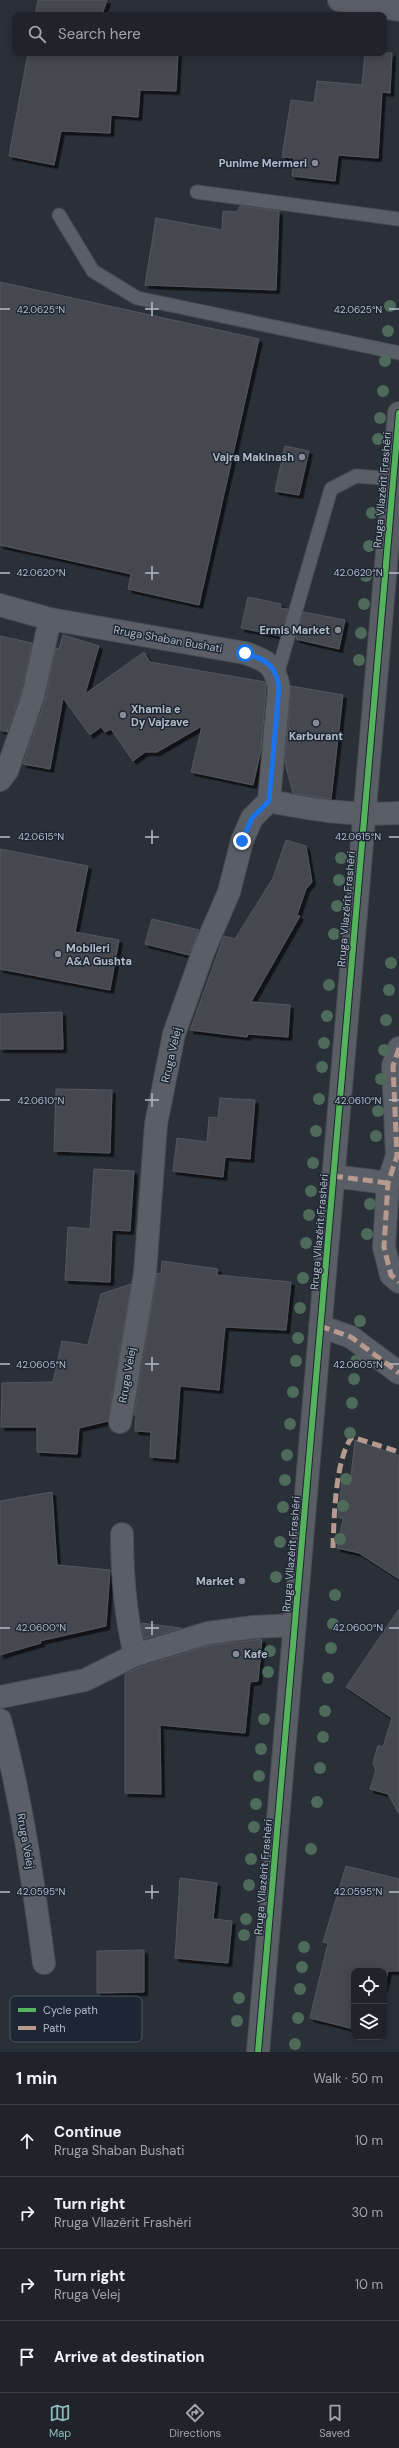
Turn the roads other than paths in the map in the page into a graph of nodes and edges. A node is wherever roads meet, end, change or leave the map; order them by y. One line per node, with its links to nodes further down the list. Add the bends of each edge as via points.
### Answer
1 (340, 0): 2 (street)
2 (399, 10)
3 (197, 192): 5 (lane)
4 (59, 215): 6 (lane, via 93,270 137,298)
5 (399, 218)
6 (399, 353)
7 (399, 413): 8 (main road, Rruga Vllazërit Frashëri)
8 (394, 479): 11 (lane, Rruga Vllazërit Frashëri, via 356,476 331,490); 15 (main road, Rruga Vllazërit Frashëri)
9 (0, 605): 10 (street, Rruga Shaban Bushati)
10 (50, 619): 11 (street, Rruga Shaban Bushati, via 245,653 266,660); 12 (street, via 33,696 7,771)
11 (277, 675): 13 (street, Rruga Vllazërit Frashëri, via 279,688)
12 (0, 780)
13 (269, 801): 15 (street); 23 (street, Rruga Velej, via 252,818 242,841 229,892 204,950 174,1034 156,1124 145,1273)
14 (399, 813): 15 (street)
15 (364, 816): 18 (main road, Rruga Vllazërit Frashëri)
16 (399, 1048): 17 (street, via 393,1066)
17 (398, 1156): 19 (street)
18 (333, 1176): 19 (street, Rruga Vllazërit Frashëri); 21 (main road, Rruga Vllazërit Frashëri)
19 (388, 1183): 20 (street, via 384,1247 391,1276)
20 (399, 1282)
21 (320, 1326): 22 (street, via 351,1337); 25 (main road, Rruga Vllazërit Frashëri)
22 (399, 1373)
23 (120, 1422)
24 (122, 1534): 26 (street, via 122,1586)
25 (294, 1625): 26 (street, via 208,1633); 30 (main road, Rruga Vllazërit Frashëri)
26 (135, 1655): 27 (street, via 85,1680)
27 (0, 1697)
28 (0, 1720): 29 (street, Rruga Velej, via 19,1802)
29 (44, 1963)
30 (258, 2052)

